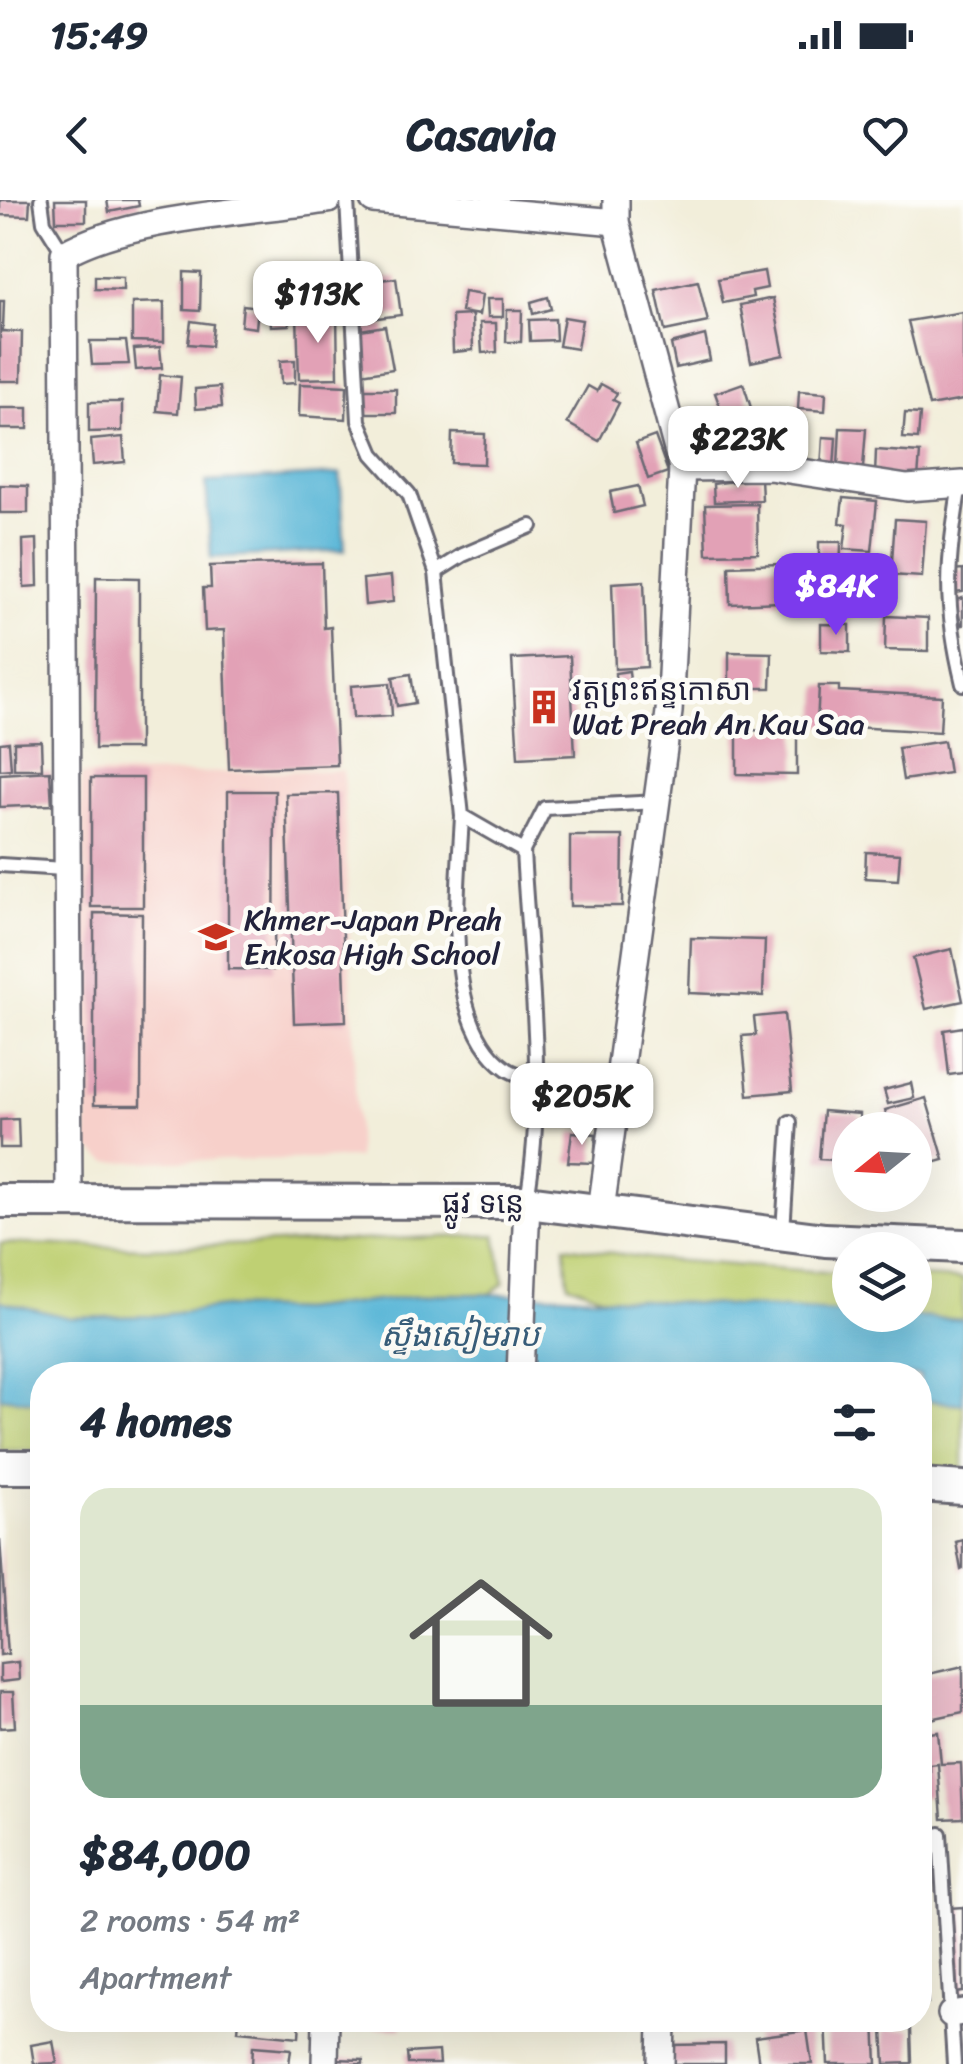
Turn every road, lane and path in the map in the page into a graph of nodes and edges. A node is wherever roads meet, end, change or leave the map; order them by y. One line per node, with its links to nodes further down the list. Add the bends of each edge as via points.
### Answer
1 (41, 200): 7 (lane, via 44,222)
2 (328, 200): 5 (street)
3 (347, 200): 11 (lane, via 359,422 373,454 409,494)
4 (374, 200): 6 (street)
5 (185, 210): 7 (street)
6 (616, 211): 8 (street)
7 (64, 254): 17 (street)
8 (682, 468): 9 (street, via 768,467 906,488); 13 (street)
9 (962, 484): 12 (lane, via 946,570)
10 (531, 526): 11 (lane)
11 (436, 572): 14 (lane)
12 (963, 684)
13 (658, 802): 15 (lane, via 545,808); 23 (street)
14 (462, 816): 15 (lane); 18 (lane, via 456,952 467,1000 479,1035 505,1068)
15 (523, 850): 18 (lane)
16 (0, 865): 17 (lane)
17 (64, 869): 22 (street)
18 (536, 1082): 21 (lane)
19 (790, 1122): 24 (lane)
20 (0, 1200): 22 (street, ផ្លូវ ទន្លេ)
21 (527, 1202): 22 (street, ផ្លូវ ទន្លេ); 23 (street, ផ្លូវ ទន្លេ); 26 (street)
22 (68, 1204)
23 (601, 1210): 24 (street, ផ្លូវ ទន្លេ)
24 (783, 1234): 25 (street, ផ្លូវ ទន្លេ)
25 (963, 1246)
26 (520, 1362)
27 (30, 1467): 28 (street)
28 (0, 1468)
29 (932, 1486): 30 (street)
30 (963, 1488)
31 (940, 1834): 32 (lane)
32 (957, 2013): 37 (lane)
33 (326, 2032): 35 (street)
34 (662, 2032): 36 (street)
35 (325, 2064)
36 (661, 2064)
37 (954, 2064)

